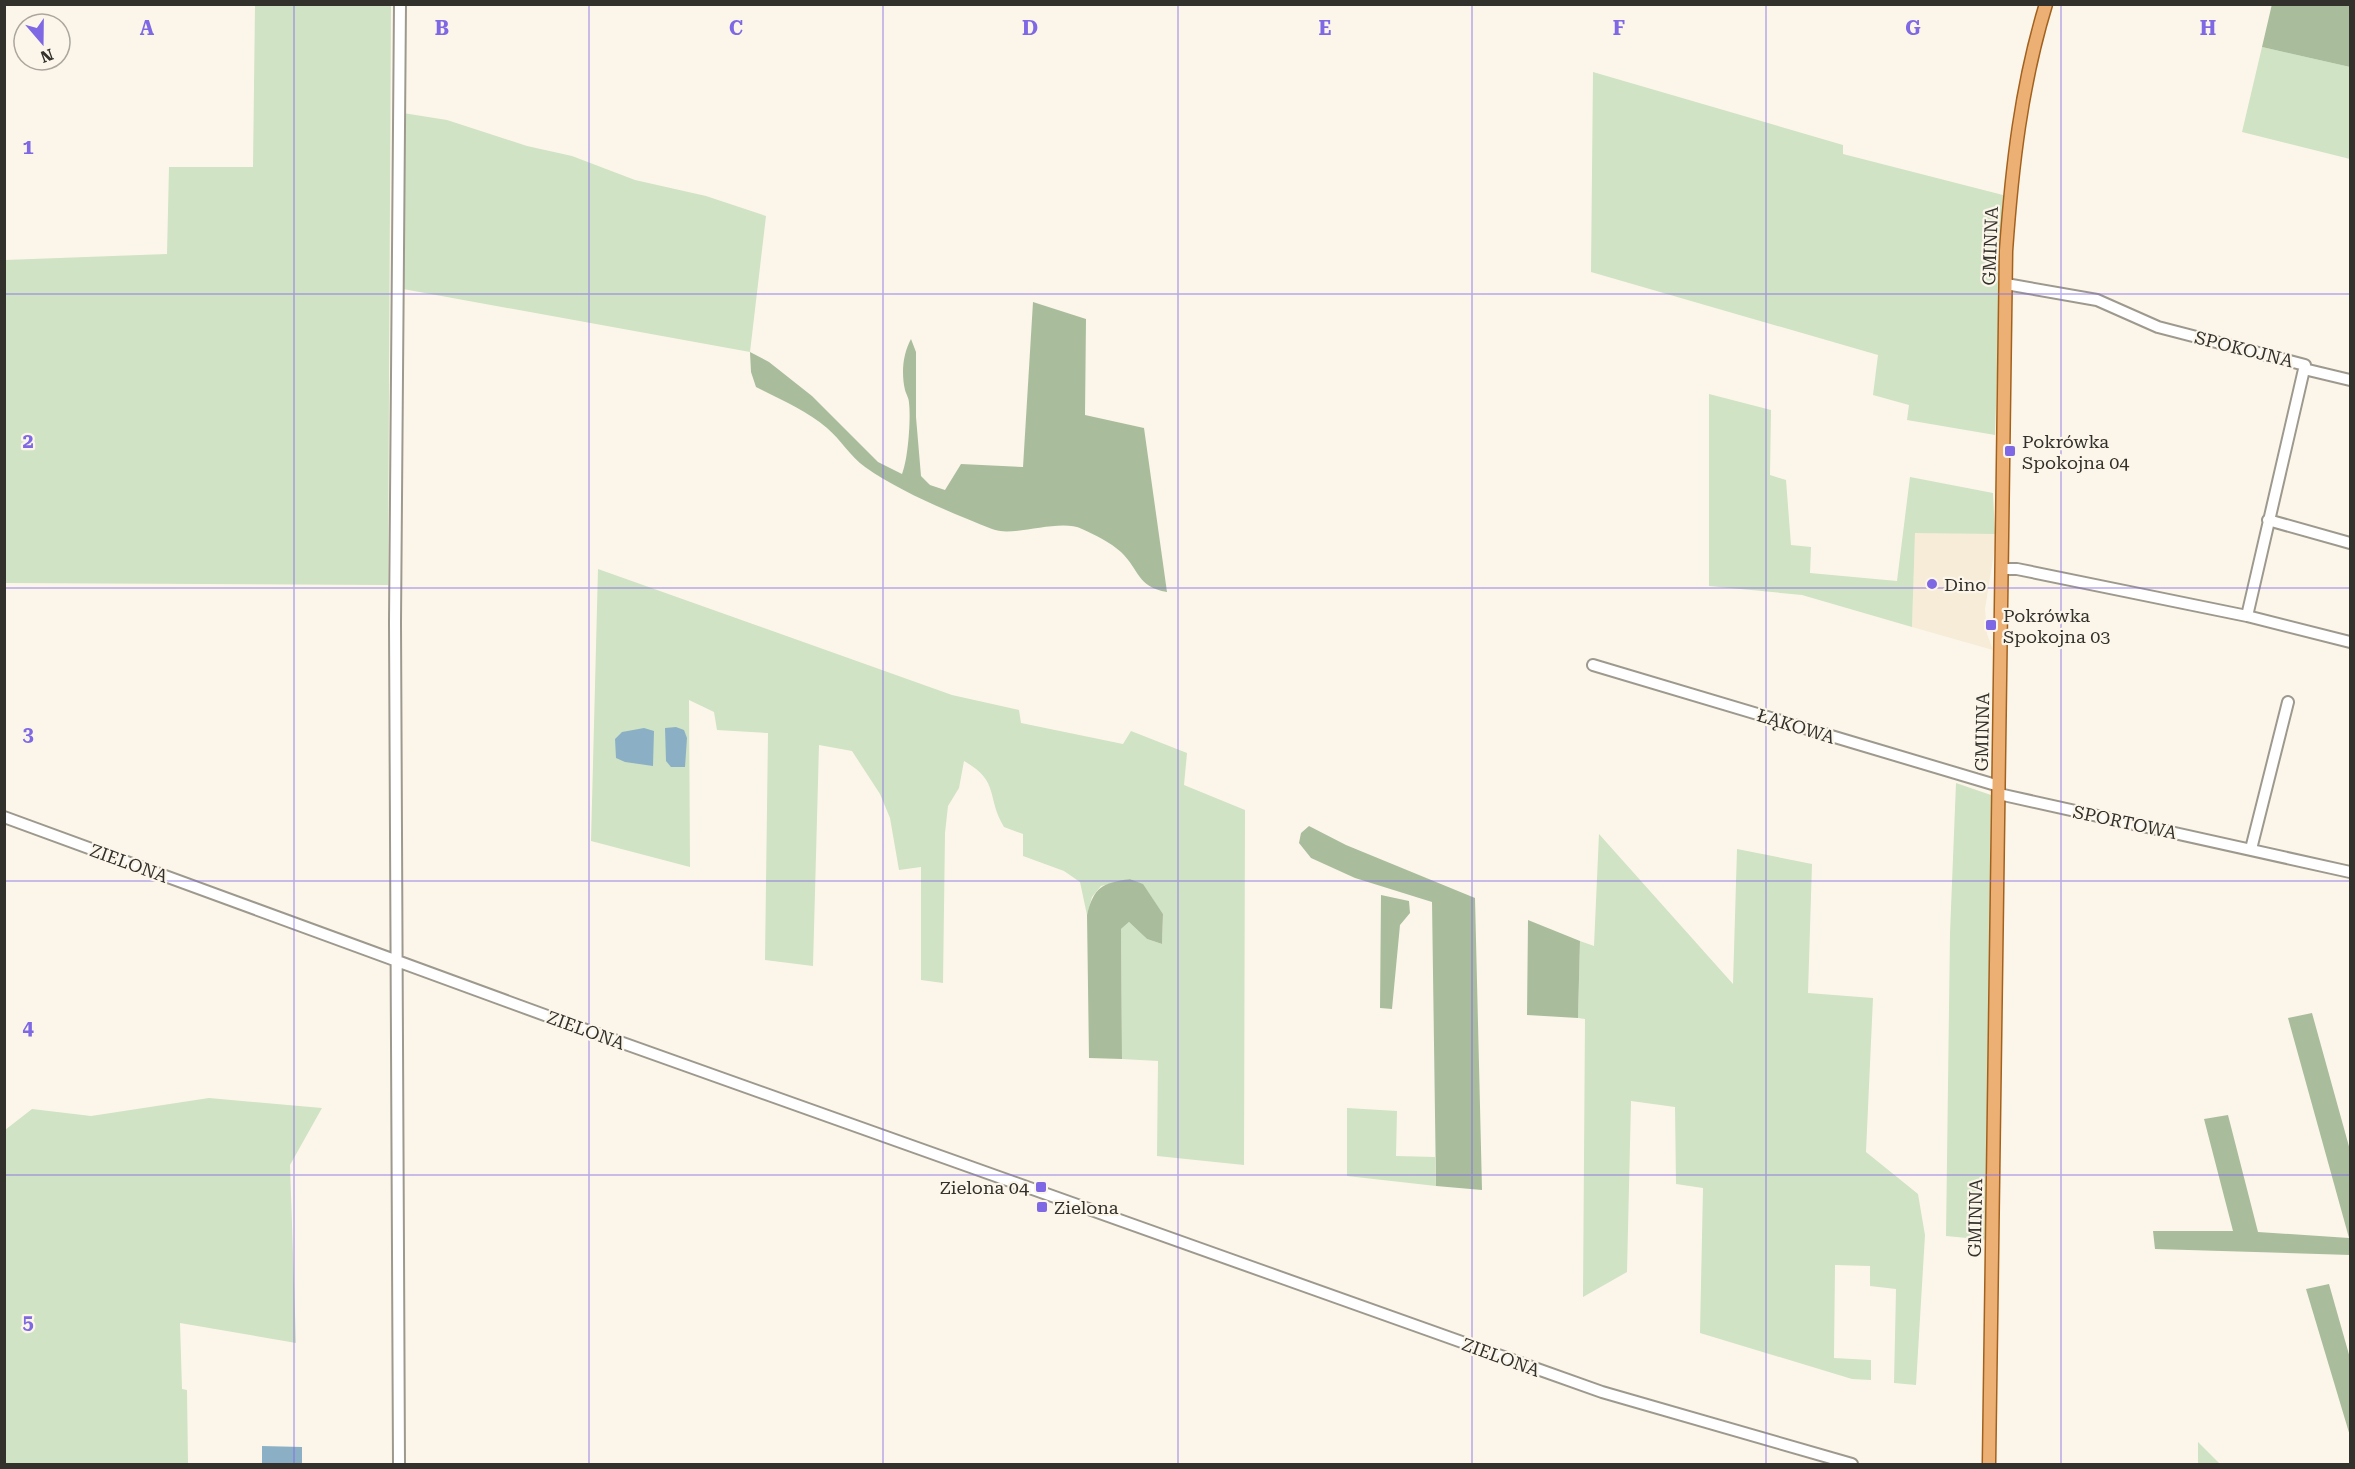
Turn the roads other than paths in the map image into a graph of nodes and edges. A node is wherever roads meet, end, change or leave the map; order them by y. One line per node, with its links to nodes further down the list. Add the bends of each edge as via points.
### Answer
1 (400, 4): 17 (street)
2 (2046, 4): 3 (main road, GMINNA, via 2031,57 2011,173)
3 (2006, 284): 4 (street, SPOKOJNA, via 2097,300 2158,327 2305,365); 8 (main road, GMINNA)
4 (2304, 369): 5 (street); 6 (street, SPOKOJNA)
5 (2350, 380)
6 (2268, 520): 7 (street); 9 (street, SPOKOJNA)
7 (2350, 543)
8 (2003, 569): 9 (street); 13 (main road, GMINNA)
9 (2247, 616): 10 (street)
10 (2350, 642)
11 (1593, 665): 13 (street, ŁĄKOWA)
12 (2288, 702): 15 (street)
13 (1999, 790): 15 (street, SPORTOWA); 20 (main road, GMINNA)
14 (4, 817): 17 (street, ZIELONA)
15 (2251, 849): 16 (street, SPORTOWA)
16 (2350, 872)
17 (396, 960): 18 (street); 19 (street, ZIELONA, via 1602,1392)
18 (399, 1464)
19 (1852, 1464)
20 (1989, 1464)

